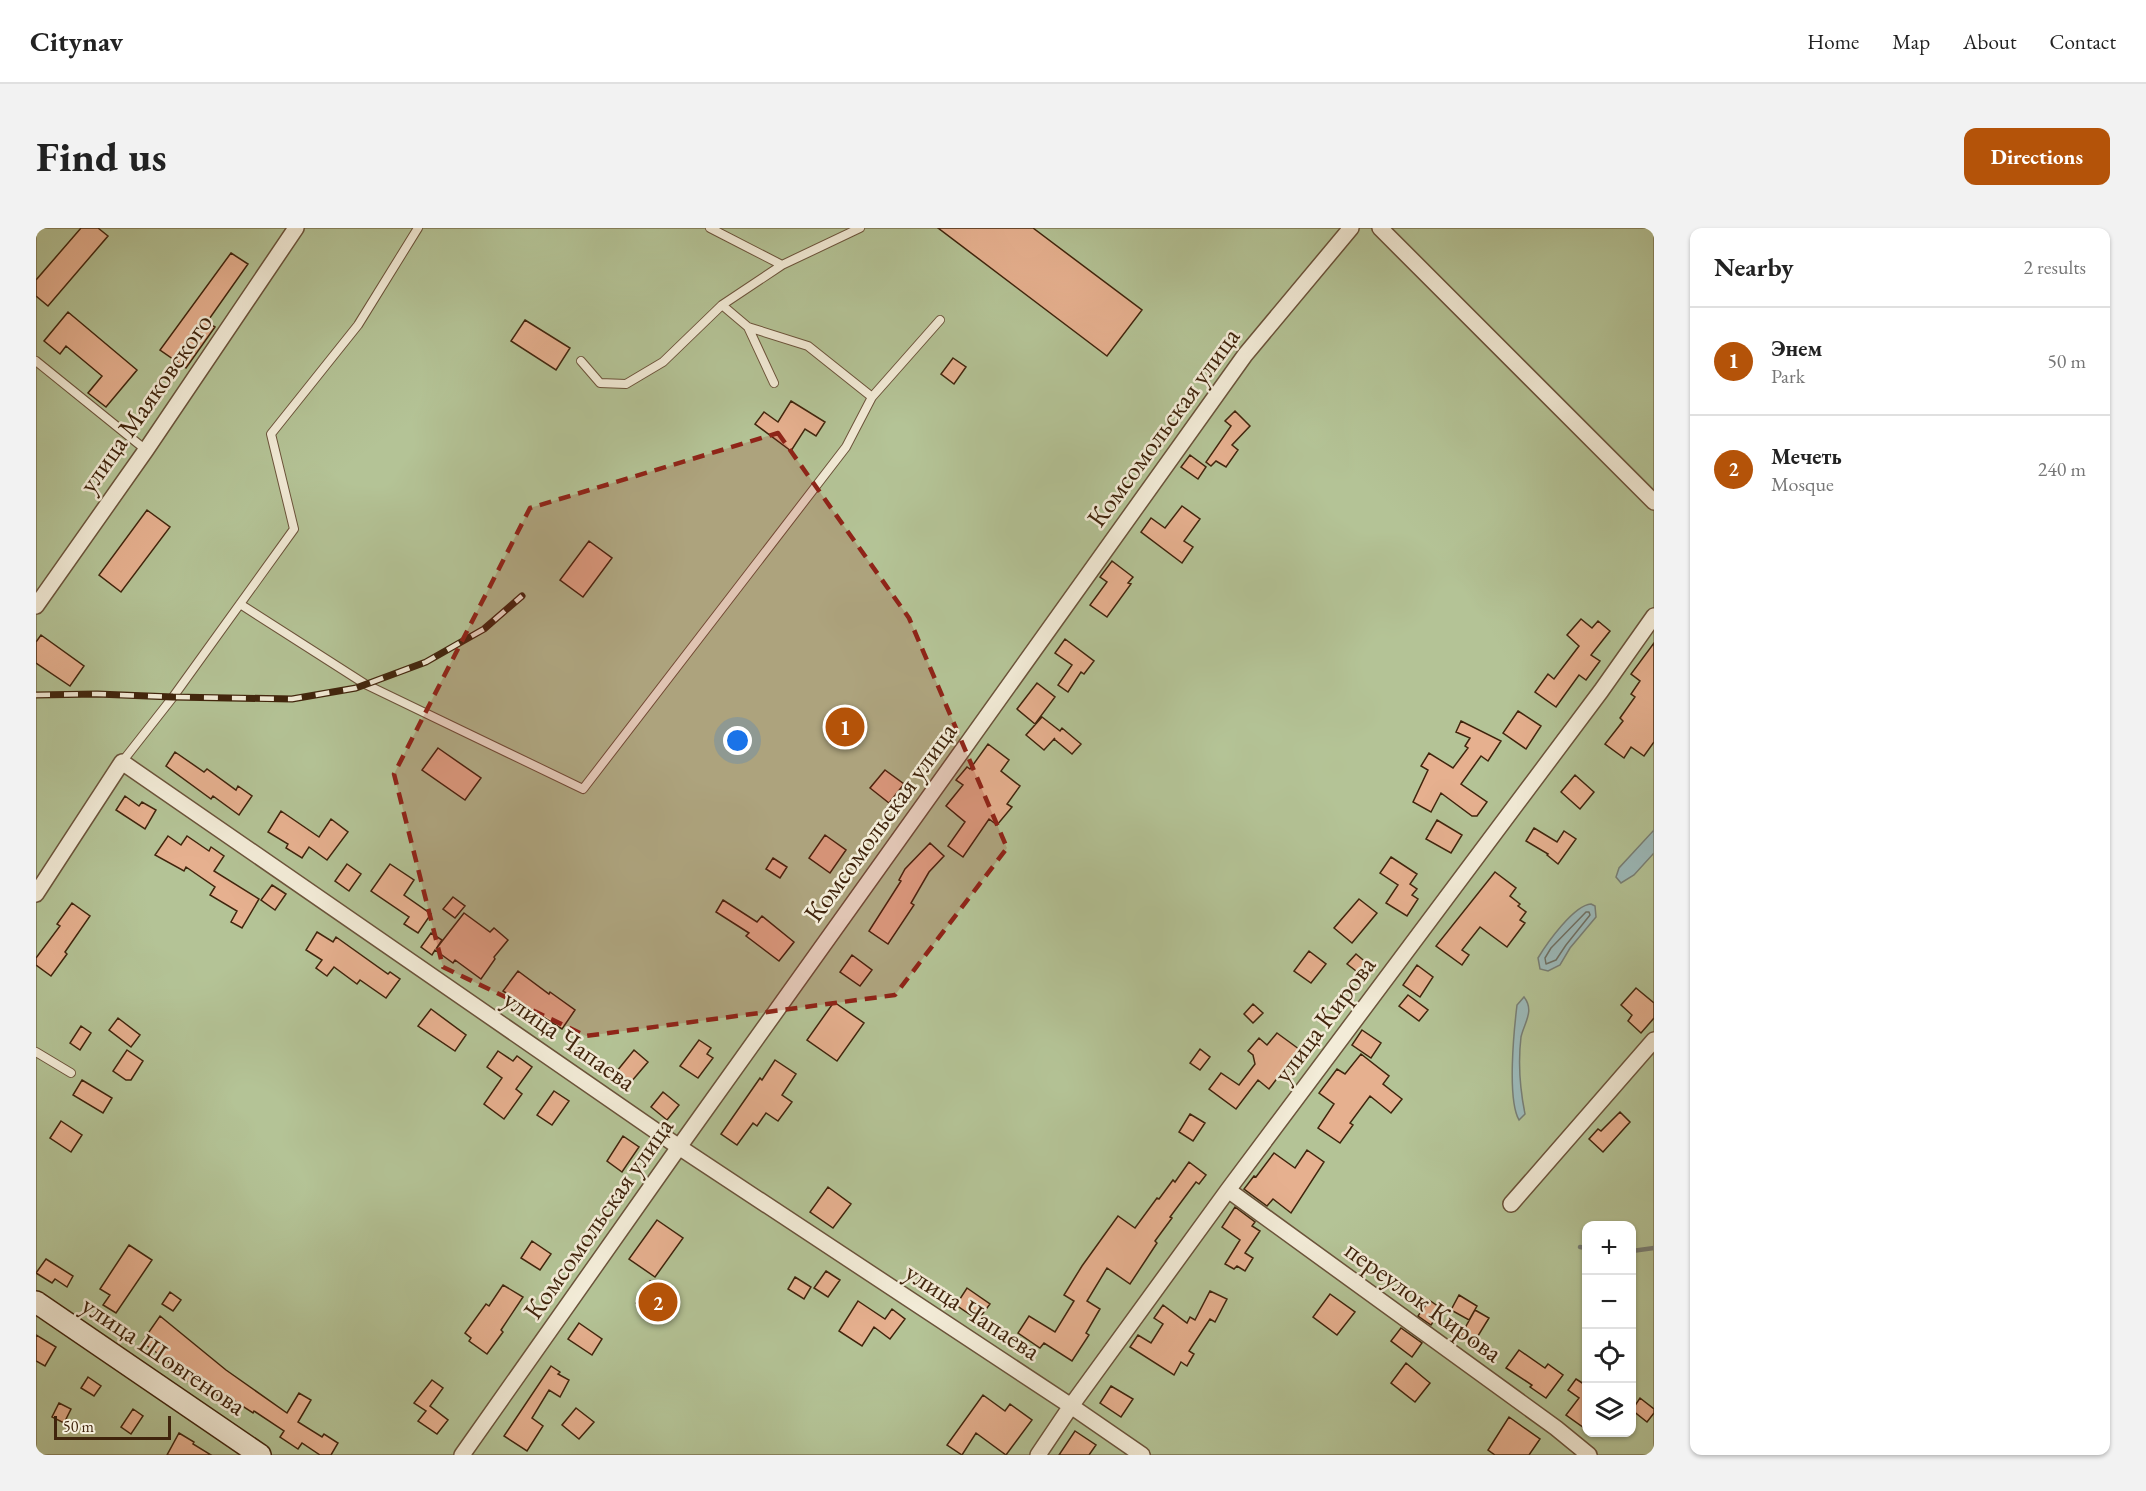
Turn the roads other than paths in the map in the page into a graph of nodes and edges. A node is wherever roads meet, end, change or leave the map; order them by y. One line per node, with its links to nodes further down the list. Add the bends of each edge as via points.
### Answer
1 (296, 228): 15 (street, улица Маяковского)
2 (418, 228): 17 (lane, via 358,325 271,434 294,529)
3 (710, 228): 7 (lane)
4 (860, 228): 7 (lane)
5 (1351, 228): 25 (street, Комсомольская улица, via 1245,355)
6 (1380, 228): 16 (street)
7 (782, 265): 8 (lane)
8 (722, 305): 10 (lane); 12 (lane, via 663,362 626,384 600,383)
9 (940, 320): 14 (lane)
10 (748, 327): 13 (lane); 14 (lane, via 808,346)
11 (36, 361): 15 (lane)
12 (581, 361)
13 (774, 383)
14 (872, 397): 17 (lane, via 846,447 583,789 365,684)
15 (146, 450): 18 (street, улица Маяковского)
16 (1654, 502)
17 (240, 604): 20 (lane)
18 (36, 606)
19 (1654, 616): 26 (street, улица Кирова)
20 (122, 762): 21 (street); 25 (street, улица Чапаева)
21 (36, 894)
22 (1654, 1040): 27 (street)
23 (36, 1052): 24 (lane)
24 (71, 1072)
25 (679, 1147): 29 (street, улица Чапаева); 31 (street, Комсомольская улица)
26 (1228, 1190): 29 (street, улица Кирова); 34 (street, переулок Кирова)
27 (1511, 1204)
28 (36, 1302): 30 (street, улица Шовгенова)
29 (1071, 1406): 32 (street, улица Кирова); 33 (street, улица Чапаева)
30 (260, 1455)
31 (462, 1455)
32 (1038, 1455)
33 (1142, 1455)
34 (1589, 1455)

